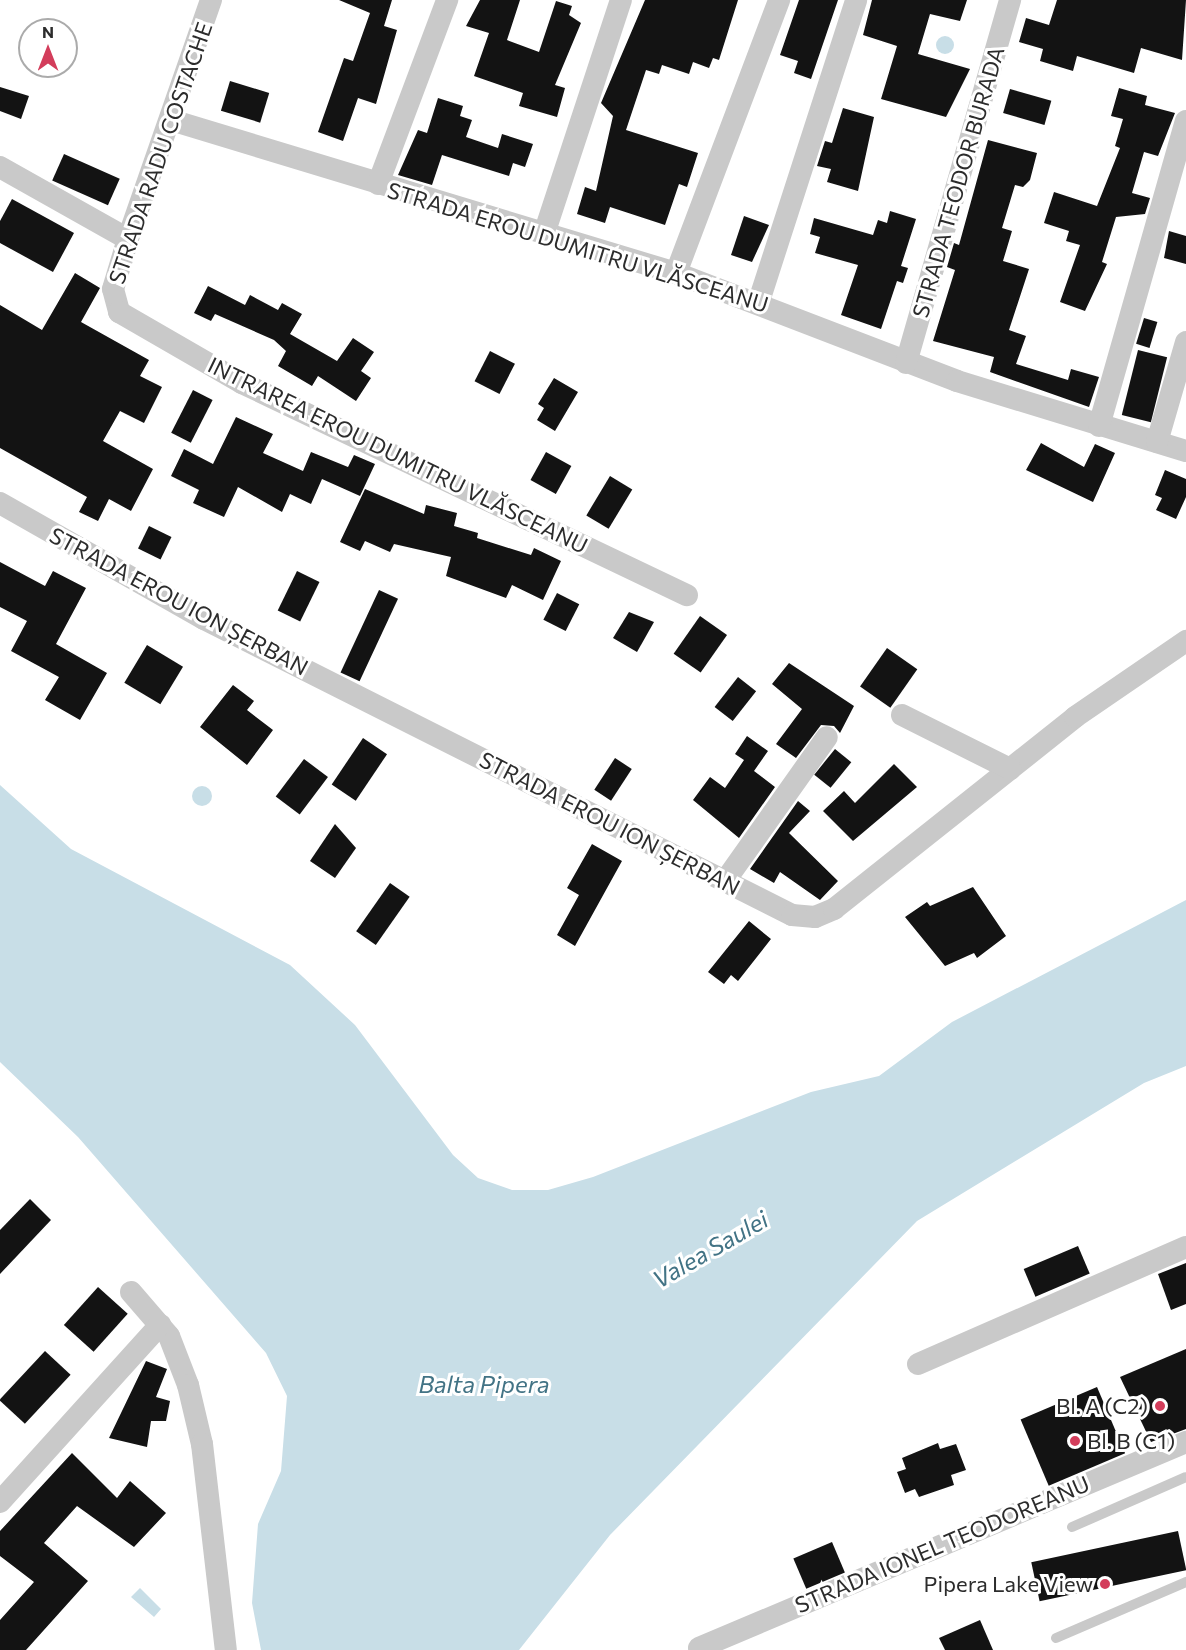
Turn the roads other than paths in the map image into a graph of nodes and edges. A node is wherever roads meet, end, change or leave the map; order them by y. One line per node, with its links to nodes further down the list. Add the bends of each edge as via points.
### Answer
1 (211, 0): 7 (street, STRADA RADU COSTACHE)
2 (447, 0): 10 (street)
3 (621, 0): 11 (street)
4 (779, 0): 13 (street)
5 (856, 0): 14 (street)
6 (1010, 0): 17 (street, STRADA TEODOR BURADA)
7 (171, 120): 10 (street, STRADA EROU DUMITRU VLĂSCEANU); 12 (street, STRADA RADU COSTACHE)
8 (1186, 121): 18 (street)
9 (0, 167): 12 (street)
10 (378, 184): 11 (street, STRADA EROU DUMITRU VLĂSCEANU)
11 (544, 234): 13 (street, STRADA EROU DUMITRU VLĂSCEANU)
12 (128, 239): 15 (street, STRADA RADU COSTACHE, via 113,289)
13 (676, 273): 14 (street, STRADA EROU DUMITRU VLĂSCEANU)
14 (759, 301): 17 (street, STRADA EROU DUMITRU VLĂSCEANU)
15 (114, 306): 22 (street, INTRAREA EROU DUMITRU VLĂSCEANU, via 126,318 242,383)
16 (1186, 342): 19 (street)
17 (906, 363): 18 (street, STRADA EROU DUMITRU VLĂSCEANU)
18 (1099, 426): 19 (street, STRADA EROU DUMITRU VLĂSCEANU)
19 (1157, 442): 20 (street, STRADA EROU DUMITRU VLĂSCEANU)
20 (1186, 451)
21 (0, 502): 27 (street, STRADA EROU ION ȘERBAN, via 204,619)
22 (687, 595)
23 (1186, 641): 26 (street, STRADA EROU ION ȘERBAN)
24 (902, 715): 26 (street)
25 (827, 736): 27 (street)
26 (1010, 768): 27 (street, STRADA EROU ION ȘERBAN, via 834,909 815,917 792,915)
27 (724, 881)
28 (1186, 1247): 31 (street)
29 (131, 1292): 30 (street)
30 (160, 1325): 34 (street); 39 (street, via 188,1385 201,1444)
31 (918, 1364)
32 (1186, 1442): 38 (street, STRADA IONEL TEODOREANU)
33 (1186, 1477): 35 (lane)
34 (0, 1502)
35 (1072, 1527)
36 (1186, 1582): 37 (lane)
37 (1056, 1638)
38 (699, 1648)
39 (226, 1650)

